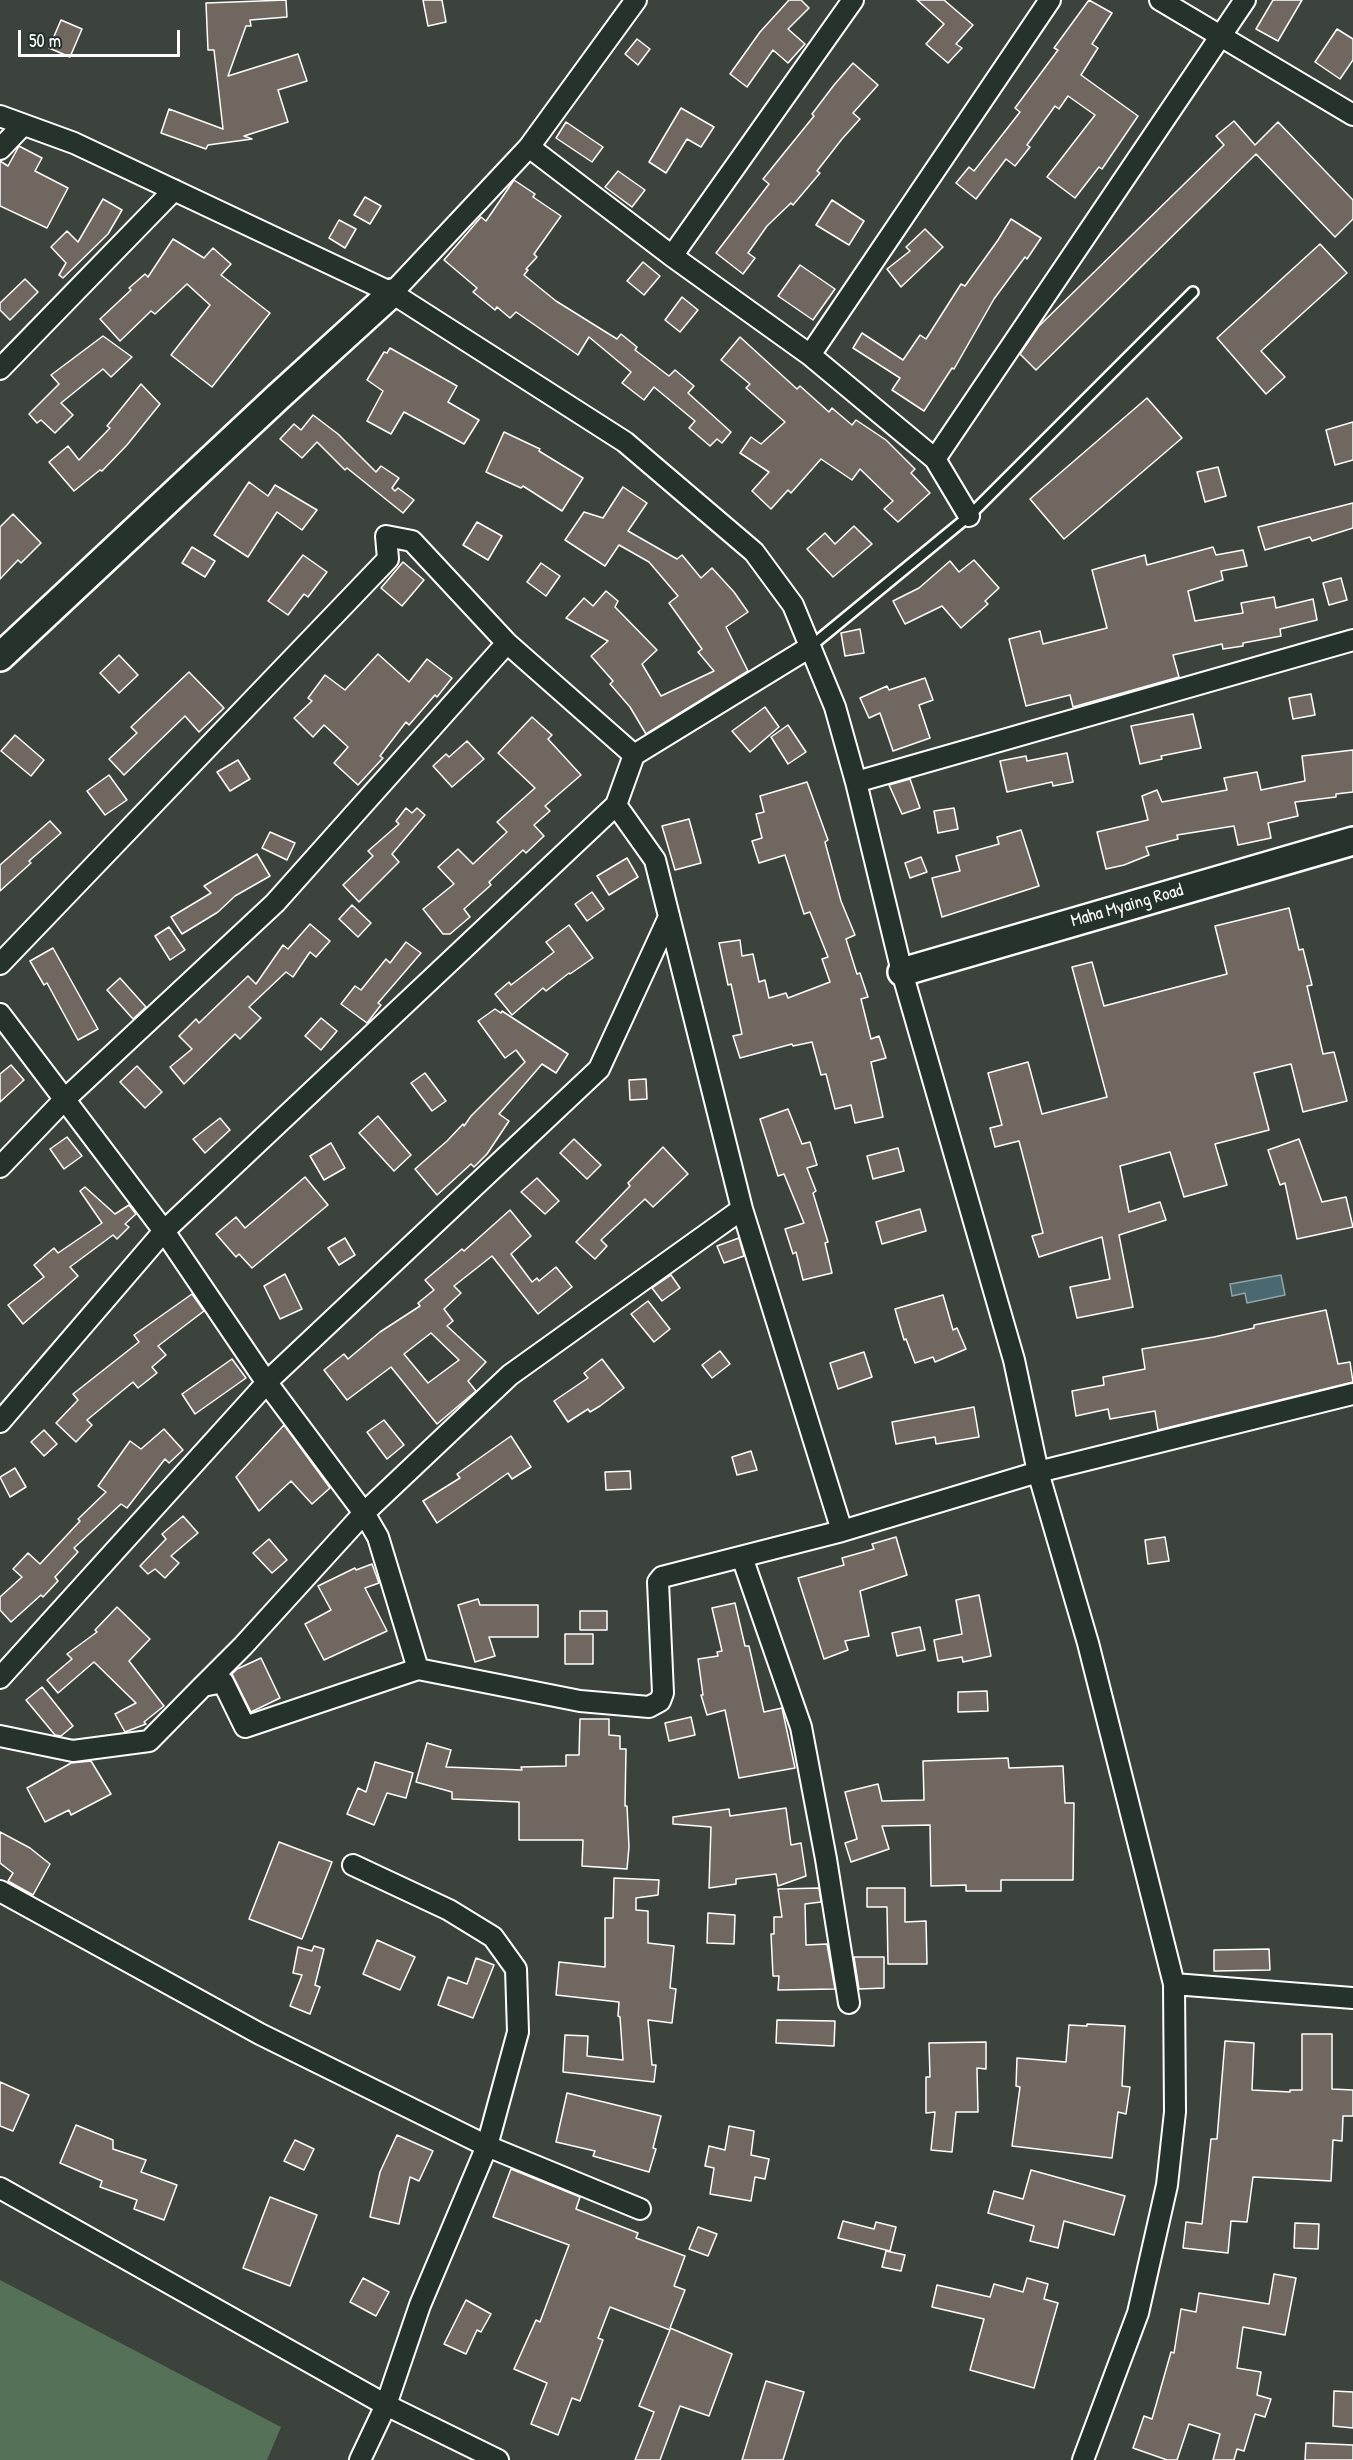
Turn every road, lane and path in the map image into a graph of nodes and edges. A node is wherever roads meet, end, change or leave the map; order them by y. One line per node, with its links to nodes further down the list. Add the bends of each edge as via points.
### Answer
1 (636, 0): 10 (street)
2 (853, 0): 13 (street)
3 (1050, 0): 16 (street)
4 (1160, 0): 6 (street)
5 (1245, 0): 6 (street)
6 (1220, 38): 7 (street); 18 (street)
7 (1353, 115)
8 (0, 116): 9 (street)
9 (23, 125): 11 (street); 12 (street, via 74,143)
10 (529, 147): 13 (street); 15 (street)
11 (0, 149)
12 (174, 190): 15 (street); 17 (street)
13 (672, 256): 16 (street)
14 (1193, 292): 19 (lane)
15 (392, 293): 22 (street, via 625,442 754,552 792,605); 23 (street)
16 (810, 355): 18 (street)
17 (0, 369)
18 (935, 459): 19 (street)
19 (969, 516): 22 (lane)
20 (1353, 640): 25 (street)
21 (507, 643): 24 (street); 29 (street, via 412,541 386,536 388,559); 32 (street, via 274,903)
22 (810, 647): 24 (street); 25 (street, via 835,707)
23 (0, 657)
24 (634, 755): 26 (street)
25 (856, 782): 30 (street)
26 (616, 805): 28 (street, via 655,860); 35 (street)
27 (1353, 841): 30 (street, Maha Myaing Road)
28 (669, 917): 34 (street); 36 (street, via 599,1069)
29 (0, 964)
30 (902, 972): 39 (street, via 1014,1360)
31 (0, 1014): 32 (street)
32 (64, 1100): 33 (street); 35 (street)
33 (0, 1167)
34 (742, 1209): 40 (street, via 510,1375); 41 (street)
35 (164, 1231): 36 (street); 38 (street)
36 (267, 1383): 40 (street); 44 (street)
37 (1353, 1394): 39 (street)
38 (0, 1422)
39 (1038, 1472): 41 (street); 49 (street, via 1091,1654)
40 (364, 1513): 43 (street, via 378,1537); 45 (street)
41 (842, 1531): 42 (street)
42 (742, 1557): 43 (street, via 662,1577 658,1582 663,1693 660,1701 649,1707 579,1701); 51 (street, via 801,1727)
43 (418, 1669): 45 (street, via 246,1727 223,1682)
44 (0, 1678)
45 (203, 1686): 46 (street, via 149,1741 73,1751)
46 (0, 1736)
47 (353, 1865): 52 (street, via 449,1910 493,1937 516,1969 518,2032)
48 (0, 1891): 52 (street, via 260,2034)
49 (1174, 1984): 50 (street); 58 (street, via 1175,2112 1167,2185 1138,2313)
50 (1353, 1998)
51 (849, 2003)
52 (487, 2146): 54 (street); 55 (street, via 420,2305)
53 (0, 2188): 55 (street)
54 (640, 2209)
55 (386, 2405): 56 (street); 57 (street)
56 (360, 2460)
57 (498, 2460)
58 (1083, 2460)

